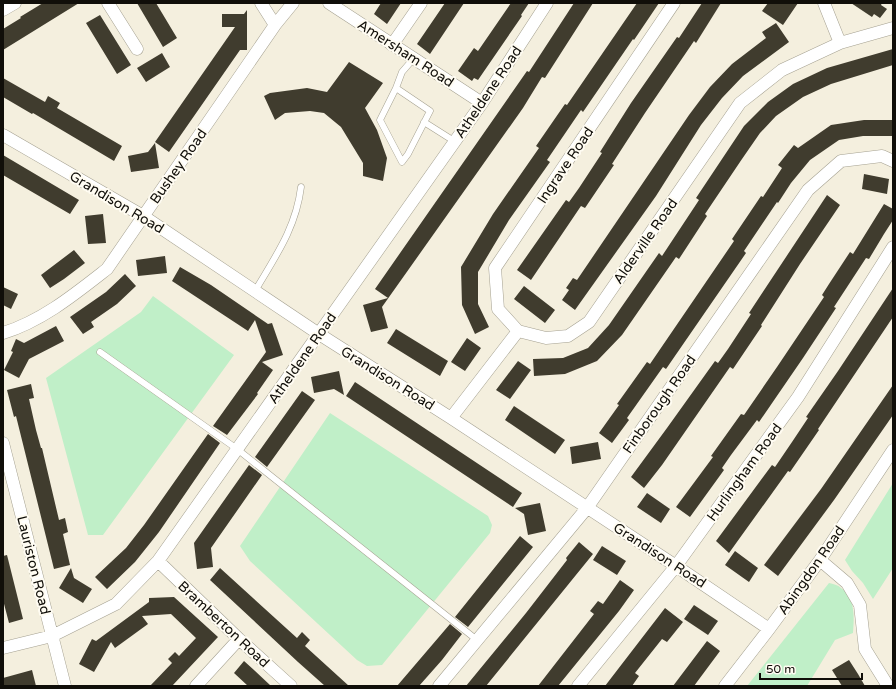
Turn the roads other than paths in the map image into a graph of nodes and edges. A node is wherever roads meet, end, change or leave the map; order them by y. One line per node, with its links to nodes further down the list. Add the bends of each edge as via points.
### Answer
1 (14, 3): 10 (street)
2 (108, 3): 15 (street)
3 (261, 3): 11 (street)
4 (294, 3): 11 (street, Bushey Road)
5 (329, 3): 14 (street, Amersham Road)
6 (421, 3): 14 (street)
7 (547, 3): 18 (street, Atheldene Road)
8 (674, 3): 27 (street, Ingrave Road, via 495,268 498,309)
9 (824, 3): 13 (street)
10 (3, 10)
11 (275, 25): 24 (street, Bushey Road)
12 (893, 28): 13 (street, Alderville Road)
13 (840, 43): 27 (street, Alderville Road, via 782,70 740,103 590,322 568,336 546,338)
14 (392, 45): 16 (street, Amersham Road)
15 (137, 49)
16 (414, 58): 17 (lane, via 402,72); 18 (street, Amersham Road)
17 (396, 88): 19 (lane, via 430,111); 19 (lane, via 380,120 402,162)
18 (482, 103): 21 (street, Atheldene Road)
19 (424, 122): 21 (lane)
20 (3, 135): 24 (street, Grandison Road)
21 (454, 141): 29 (street, Atheldene Road)
22 (893, 161): 35 (street, Finborough Road, via 882,156 841,161 808,190)
23 (301, 187): 26 (lane, via 299,204 290,232)
24 (143, 216): 26 (street, Grandison Road); 28 (street, Bushey Road, via 107,269 71,298 21,327)
25 (893, 247): 38 (street, Hurlingham Road, via 798,397)
26 (255, 291): 29 (street, Grandison Road)
27 (518, 332): 31 (street)
28 (3, 333)
29 (319, 334): 31 (street, Grandison Road); 33 (street, Atheldene Road)
30 (100, 352): 33 (lane)
31 (451, 418): 35 (street, Grandison Road)
32 (3, 443): 40 (street, Lauriston Road)
33 (237, 449): 37 (street, Atheldene Road); 42 (lane)
34 (893, 450): 36 (street, Abingdon Road)
35 (586, 508): 38 (street, Grandison Road); 42 (street, Finborough Road)
36 (820, 560): 39 (street, Abingdon Road); 50 (street, via 847,583 860,605 864,649)
37 (158, 561): 40 (street, Atheldene Road, via 116,604); 41 (street, Bramberton Road)
38 (676, 566): 39 (street, Grandison Road); 48 (street, Hurlingham Road)
39 (769, 629): 49 (street, Abingdon Road)
40 (52, 636): 43 (street, Atheldene Road); 44 (street, Lauriston Road)
41 (239, 639): 45 (street); 46 (street, Bramberton Road)
42 (477, 640): 47 (street, Finborough Road)
43 (3, 648)
44 (64, 686)
45 (196, 686)
46 (291, 686)
47 (439, 686)
48 (578, 686)
49 (725, 686)
50 (888, 686)

